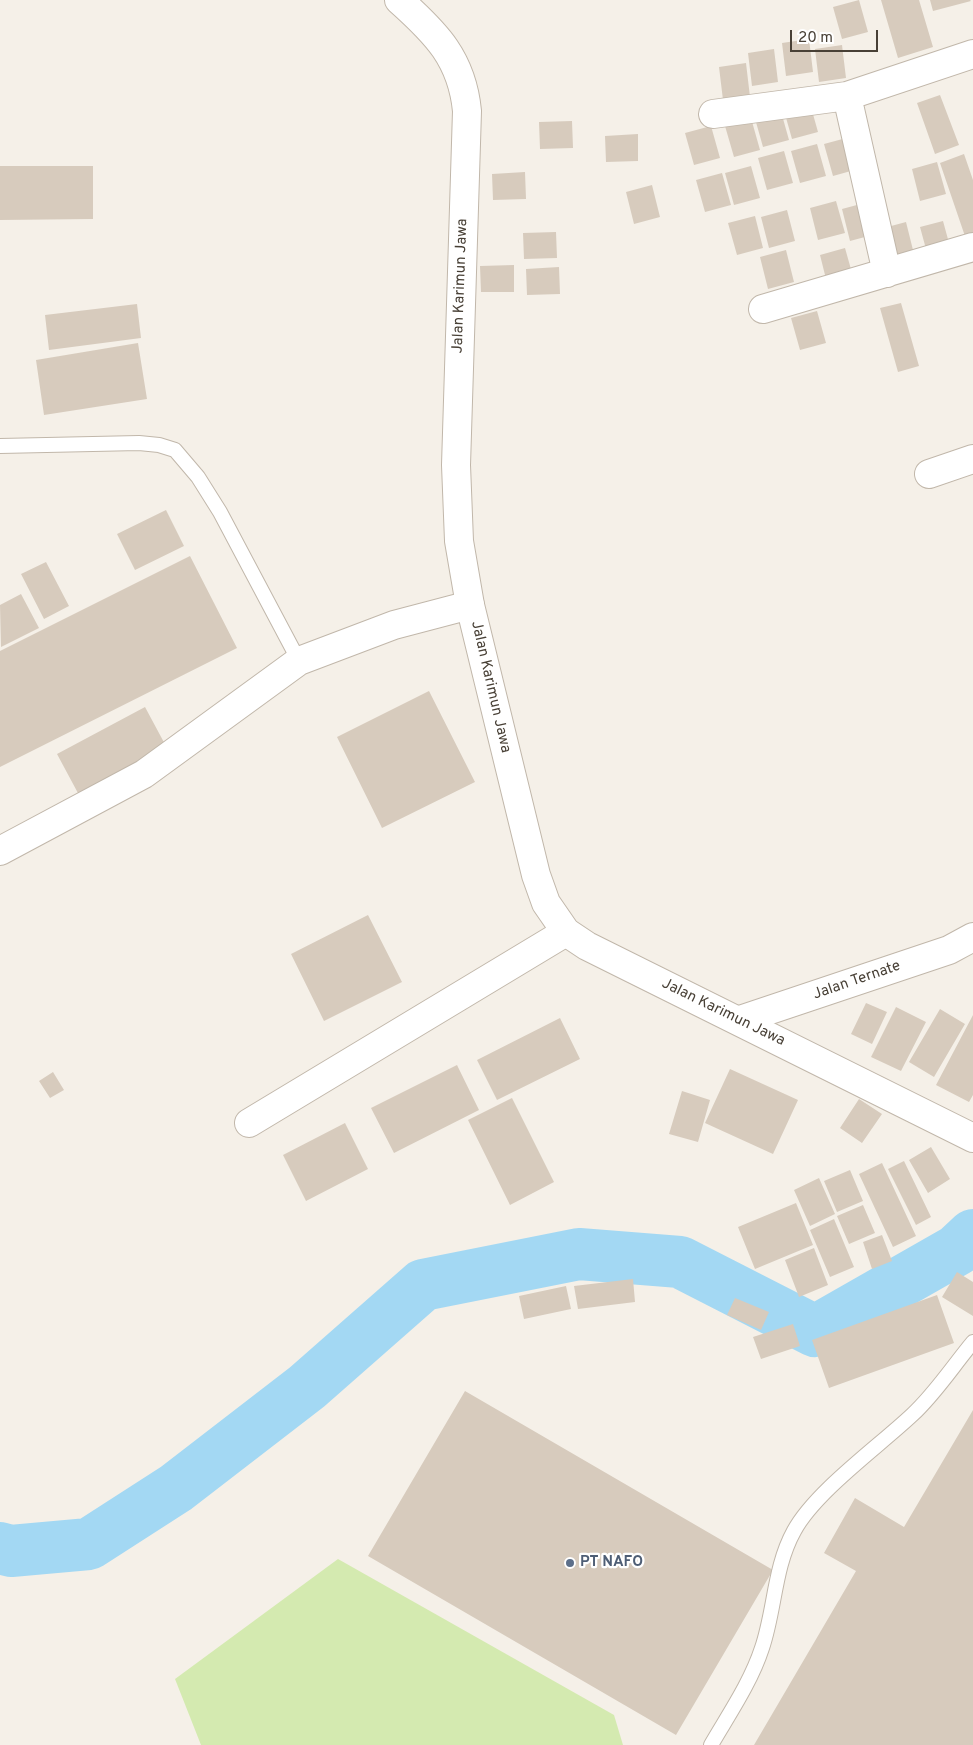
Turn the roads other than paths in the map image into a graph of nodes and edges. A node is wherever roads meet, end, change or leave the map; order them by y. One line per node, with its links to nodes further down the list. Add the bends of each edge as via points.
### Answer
1 (399, 0): 11 (street, Jalan Karimun Jawa, via 448,50 459,70 465,91 456,465 459,541)
2 (973, 54): 3 (street)
3 (847, 96): 4 (street); 6 (street)
4 (713, 114)
5 (973, 247): 6 (street)
6 (887, 273): 7 (street)
7 (763, 309)
8 (0, 446): 12 (lane, via 139,443 175,450 198,477 220,512)
9 (973, 459): 10 (street)
10 (929, 474)
11 (470, 605): 12 (street, via 394,625); 14 (street, Jalan Karimun Jawa, via 536,876 546,903)
12 (299, 661): 13 (street, via 144,774)
13 (0, 851)
14 (566, 932): 16 (street, Jalan Karimun Jawa, via 587,946); 17 (street)
15 (973, 937): 16 (street, Jalan Ternate, via 948,950)
16 (740, 1020): 18 (street, Jalan Karimun Jawa)
17 (249, 1123)
18 (973, 1138)
19 (973, 1342): 20 (lane, via 915,1413 843,1476 794,1530 782,1559 763,1647)
20 (711, 1745)

